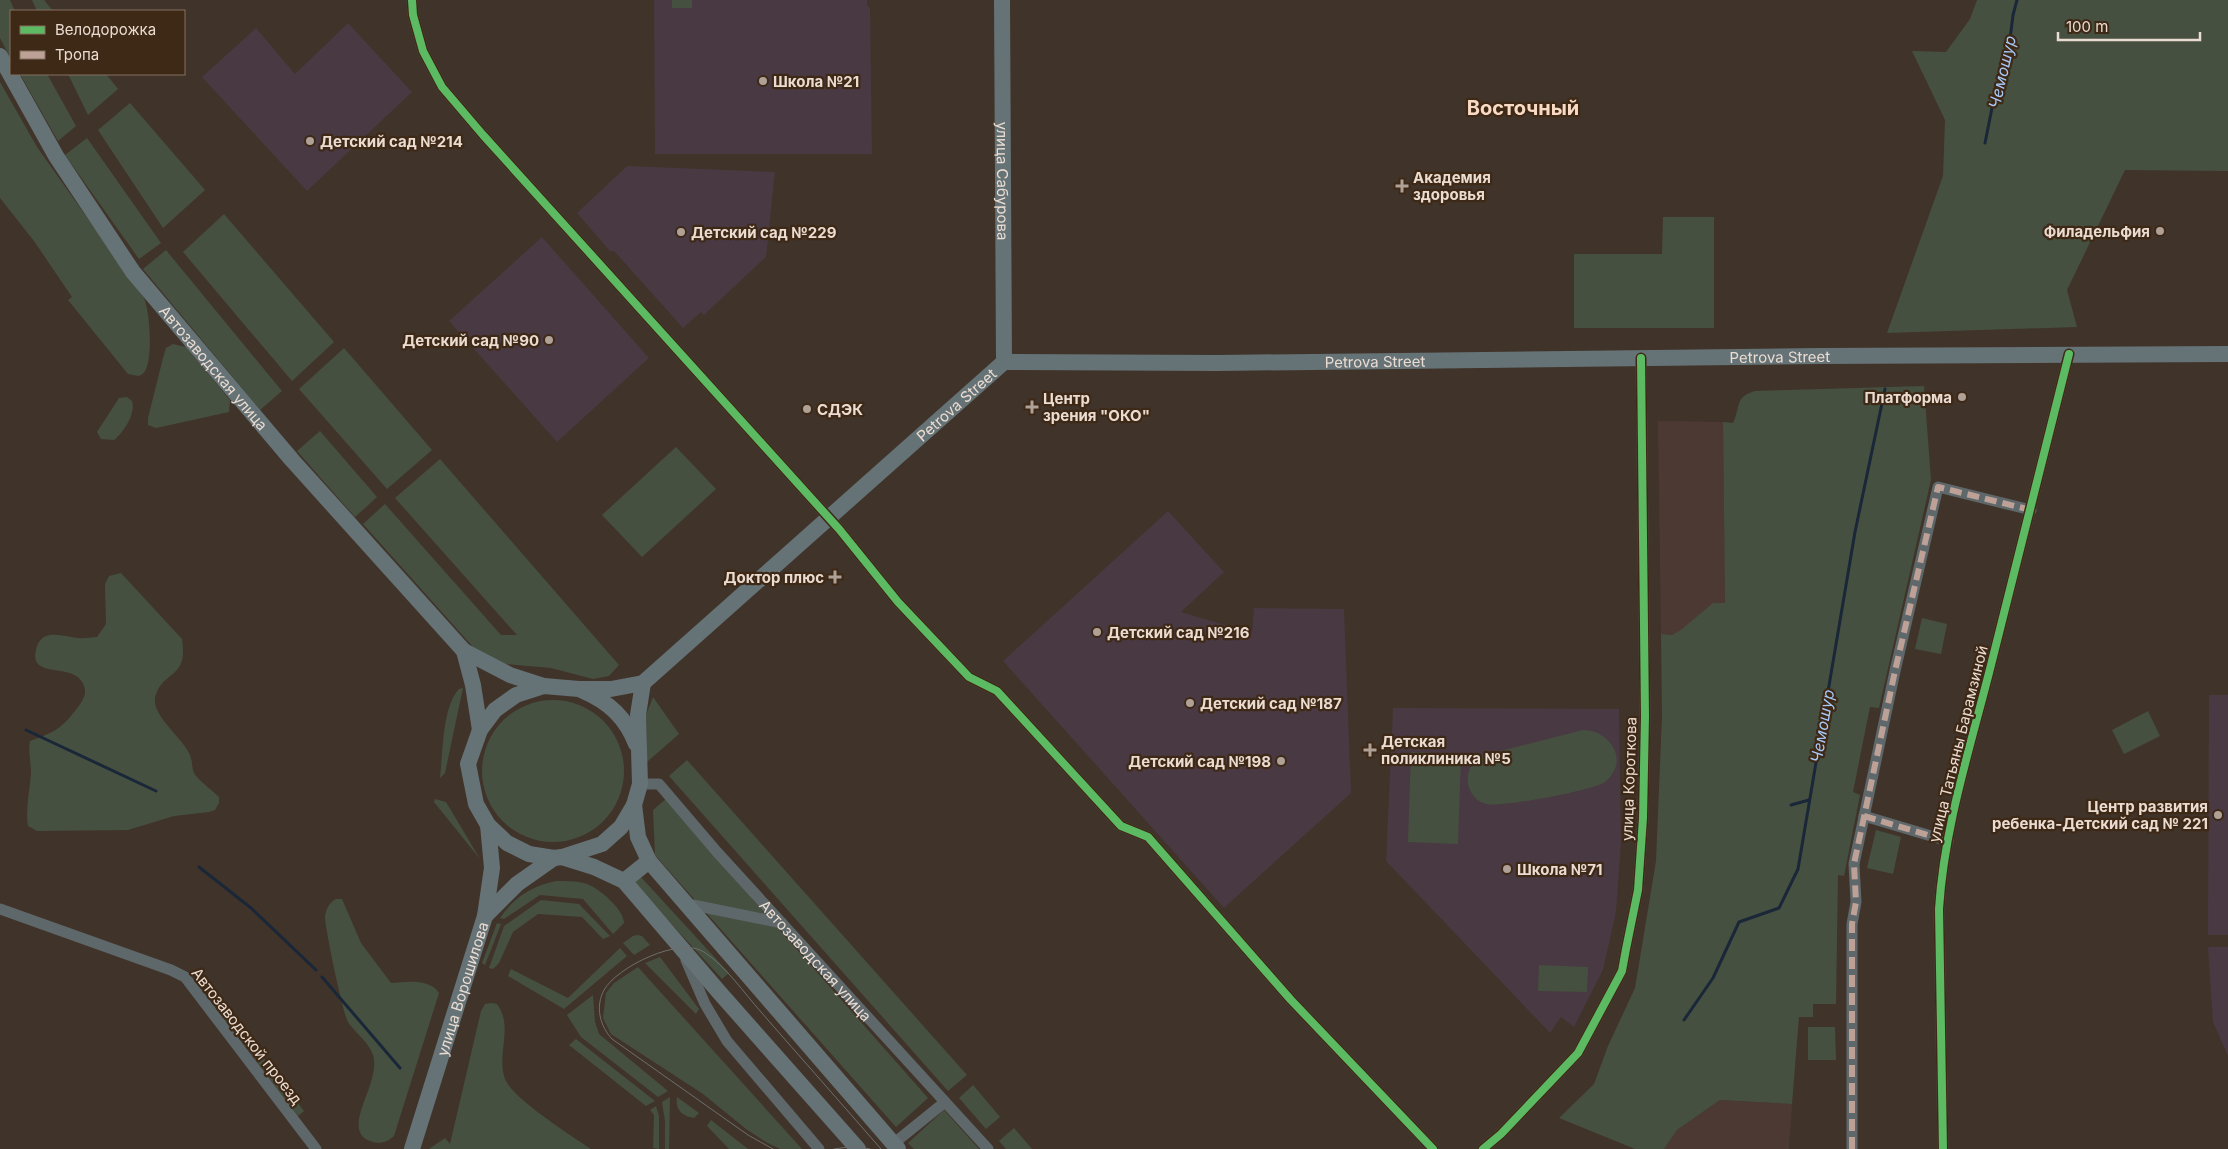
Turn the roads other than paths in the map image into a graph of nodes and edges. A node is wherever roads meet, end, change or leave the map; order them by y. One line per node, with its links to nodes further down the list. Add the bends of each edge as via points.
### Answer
1 (412, 0): 11 (street, via 423,51 442,87 527,186)
2 (1002, 0): 9 (main road, улица Сабурова)
3 (0, 56): 4 (main road, Автозаводская улица)
4 (10, 74)
5 (11, 75): 12 (main road, Автозаводская улица, via 56,156 134,272 292,460)
6 (2069, 354): 7 (main road, Petrova Street); 8 (main road, Petrova Street); 10 (street, улица Татьяны Барамзиной)
7 (2228, 354)
8 (1641, 358): 9 (main road, Petrova Street); 39 (street, улица Короткова, via 1645,716 1640,864 1622,971 1578,1053)
9 (1004, 362): 11 (main road, Petrova Street)
10 (2031, 510): 20 (street, via 1938,487); 22 (street, улица Татьяны Барамзиной)
11 (828, 518): 13 (main road, Petrova Street); 38 (street, via 898,602 969,677 997,691 1121,826 1148,837 1290,1000)
12 (464, 651): 14 (main road, via 510,675); 16 (main road)
13 (644, 683): 15 (main road, via 611,689); 17 (main road, via 638,715)
14 (544, 686): 15 (main road); 16 (main road, via 516,695 496,710)
15 (579, 689): 17 (main road, via 599,698 617,712 630,730)
16 (480, 730): 21 (main road, via 468,764 476,804)
17 (638, 751): 18 (main road)
18 (640, 784): 19 (main road); 29 (street, Автозаводская улица, via 659,784)
19 (634, 806): 23 (main road, via 621,827 602,844); 24 (main road, via 638,837)
20 (1864, 816): 22 (street); 40 (street, via 1854,864)
21 (488, 826): 23 (main road, via 507,843 529,854); 28 (main road, via 492,868)
22 (1948, 842): 41 (street, улица Татьяны Барамзиной, via 1941,873 1940,909)
23 (558, 858): 25 (main road); 28 (main road, улица Ворошилова, via 517,884)
24 (649, 860): 25 (main road); 26 (main road)
25 (624, 881): 30 (main road)
26 (688, 904): 29 (street); 32 (main road)
27 (0, 909): 33 (street, Автозаводской проезд, via 185,977)
28 (486, 916): 34 (main road, улица Ворошилова)
29 (782, 923): 31 (street, Автозаводская улица)
30 (678, 942): 35 (street, via 705,1004 727,1040); 36 (main road)
31 (945, 1102): 32 (street); 37 (street, Автозаводская улица)
32 (896, 1147)
33 (316, 1149)
34 (412, 1149)
35 (819, 1149)
36 (858, 1149)
37 (988, 1149)
38 (1433, 1149)
39 (1483, 1149)
40 (1852, 1149)
41 (1943, 1149)

